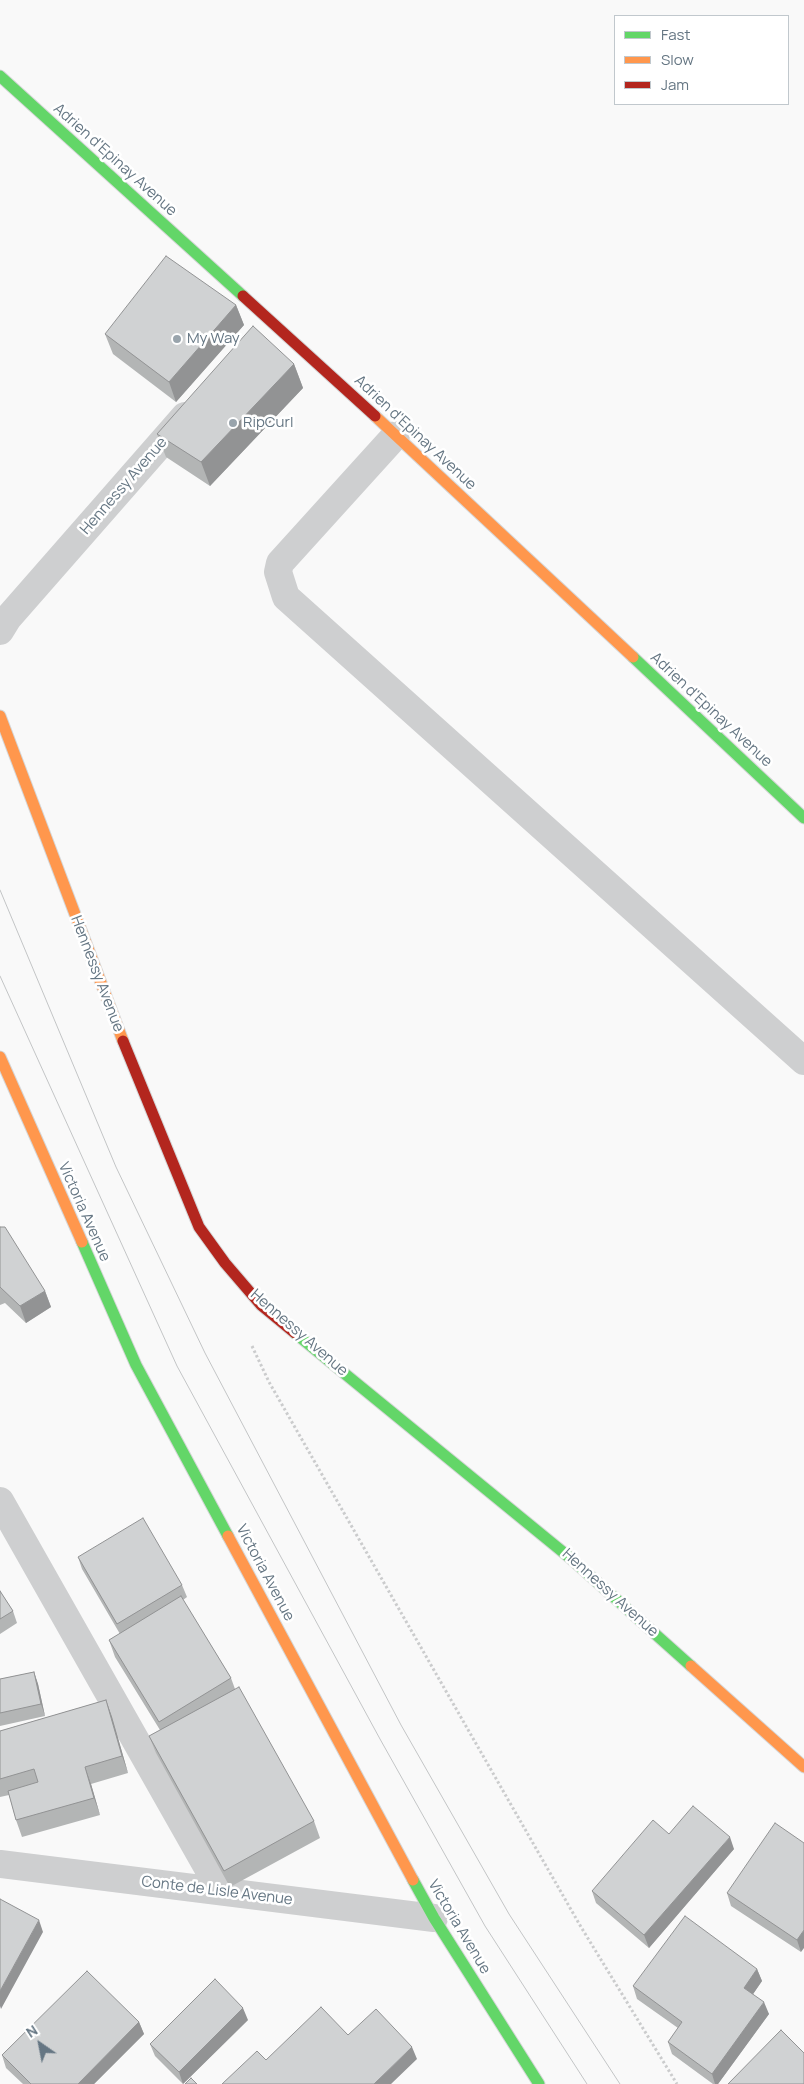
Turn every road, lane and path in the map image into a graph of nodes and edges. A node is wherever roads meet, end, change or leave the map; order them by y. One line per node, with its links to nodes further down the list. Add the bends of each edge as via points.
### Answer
1 (0, 76): 3 (street, Adrien d'Epinay Avenue, via 263,328)
2 (204, 395): 4 (street, Hennessy Avenue)
3 (396, 435): 6 (street, Adrien d'Epinay Avenue); 8 (street, via 280,563 278,572 286,596)
4 (0, 631)
5 (0, 716): 11 (street, Hennessy Avenue, via 132,1066 199,1227 224,1263 262,1305 569,1557)
6 (804, 818)
7 (0, 1057): 14 (street, Victoria Avenue, via 136,1365)
8 (804, 1061)
9 (252, 1346): 16 (path, via 269,1382 576,1918)
10 (0, 1501): 13 (street)
11 (804, 1767)
12 (0, 1864): 13 (street, Conte de Lisle Avenue)
13 (220, 1891): 14 (street, Conte de Lisle Avenue)
14 (434, 1918): 15 (street, Victoria Avenue)
15 (539, 2084)
16 (676, 2084)

